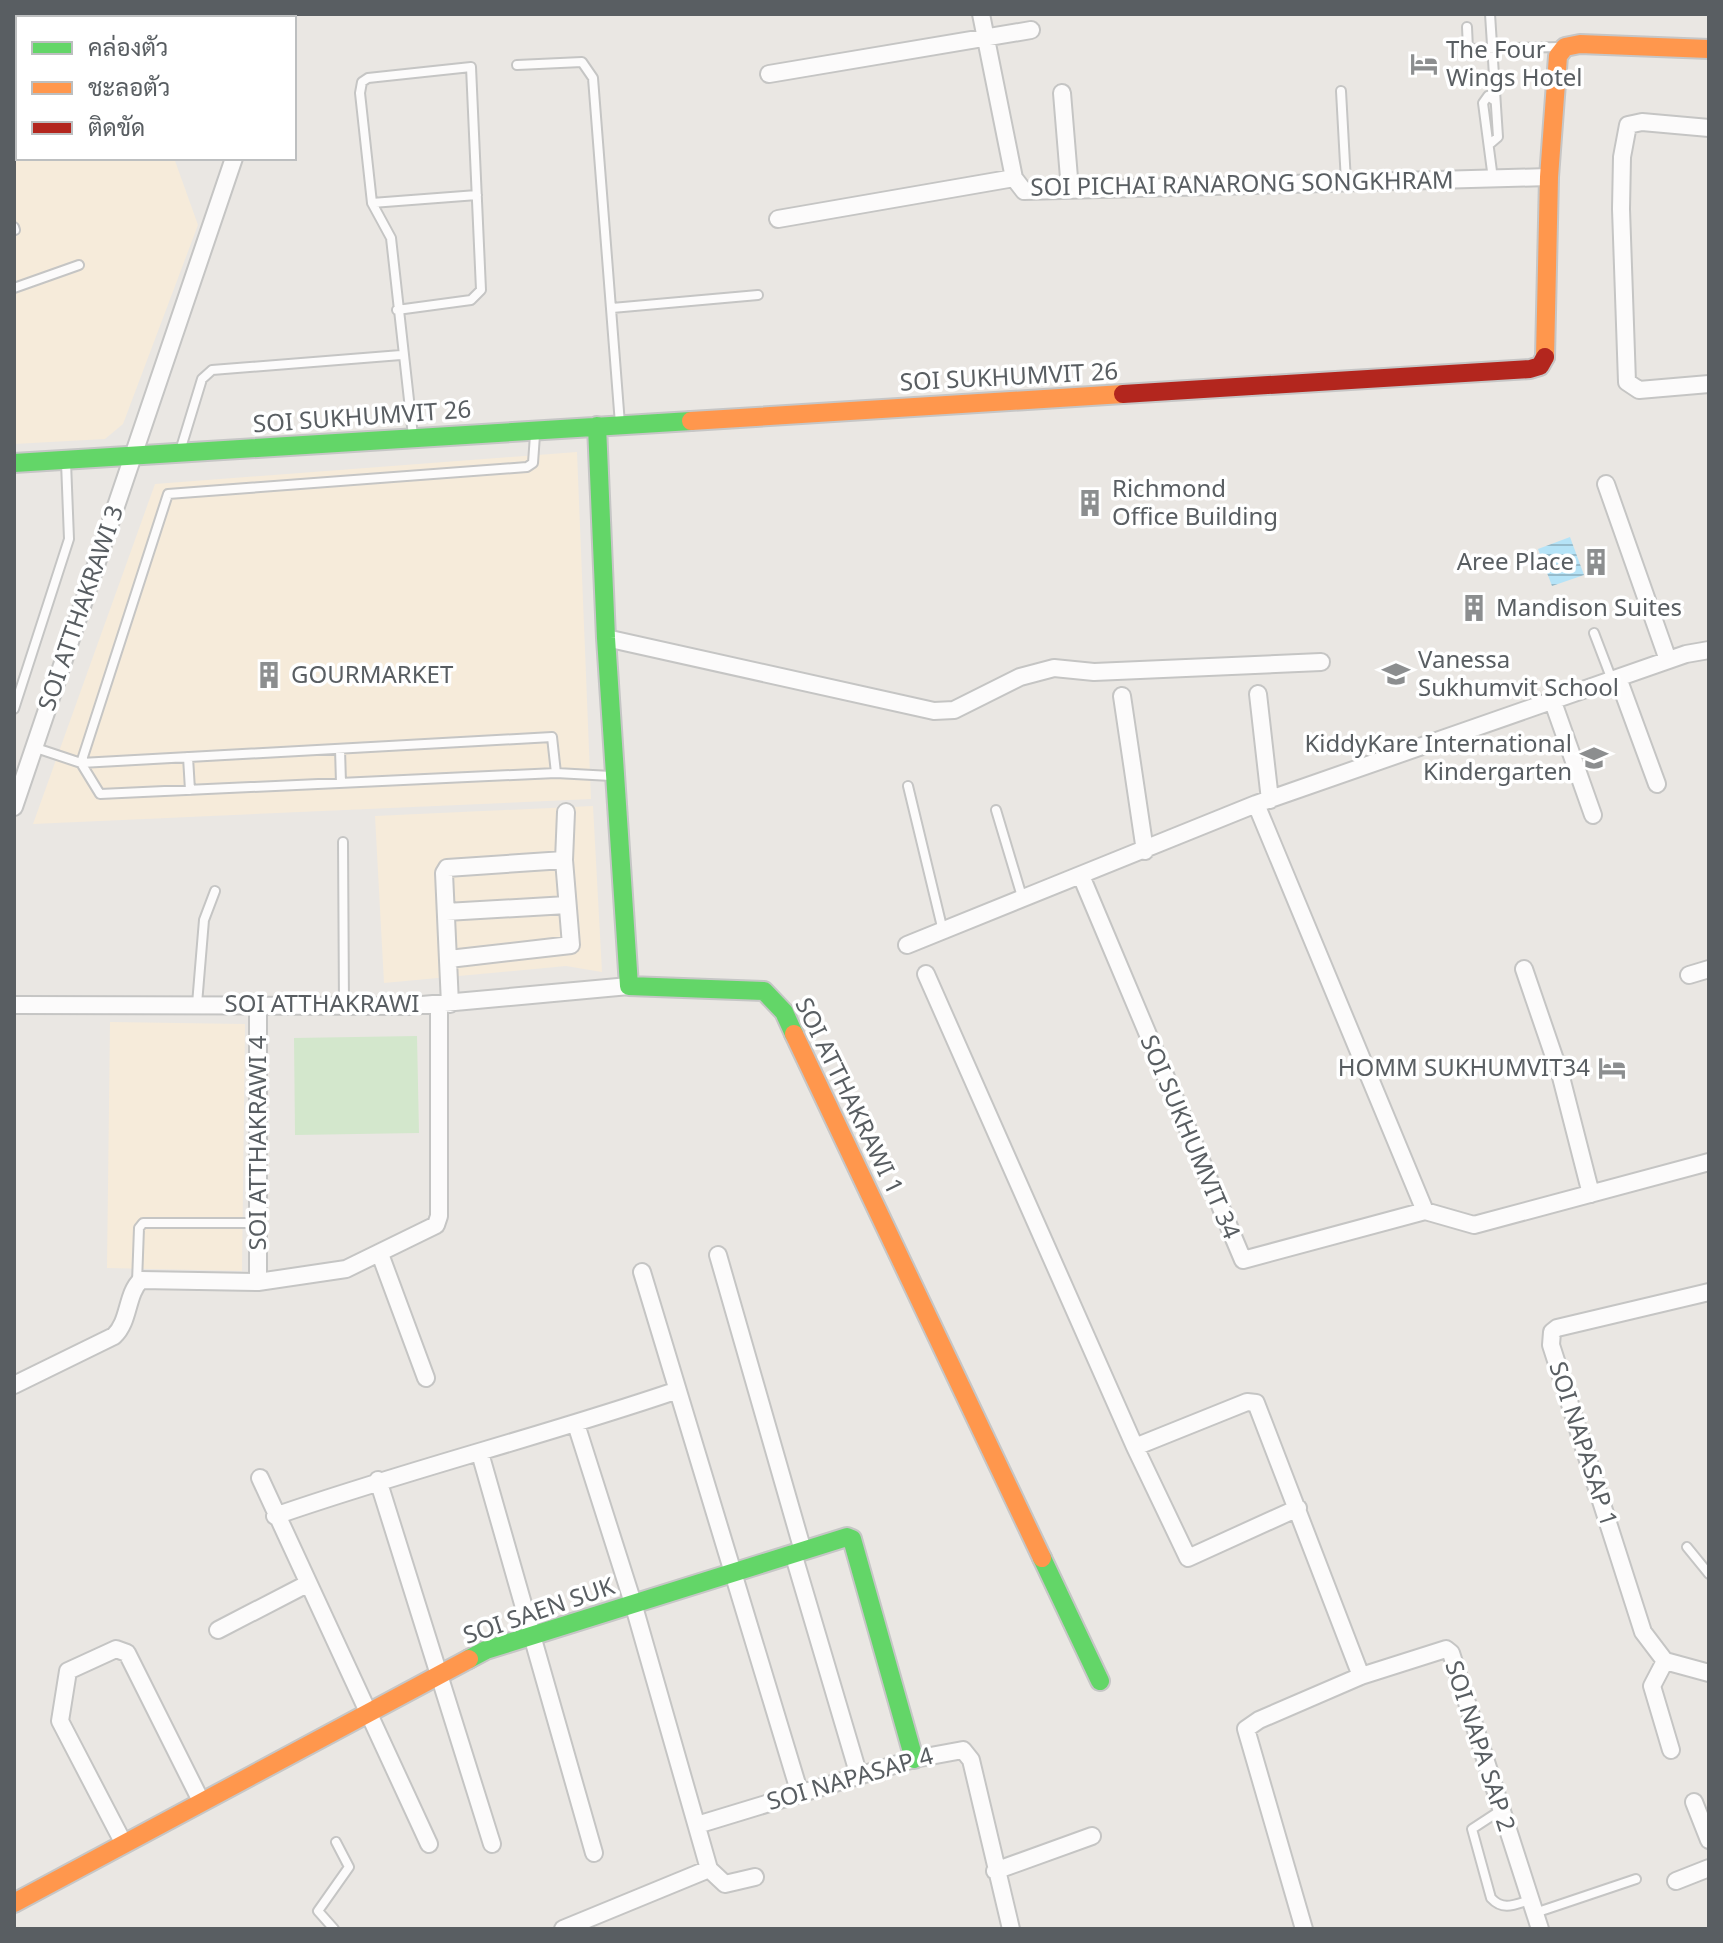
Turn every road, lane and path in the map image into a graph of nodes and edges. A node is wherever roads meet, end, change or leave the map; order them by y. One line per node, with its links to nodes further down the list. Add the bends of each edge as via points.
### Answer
1 (981, 14): 5 (street, SOI PICHAI RANARONG SONGKHRAM)
2 (1490, 14): 7 (lane)
3 (1467, 27): 7 (lane, via 1468,49)
4 (1031, 30): 5 (street)
5 (985, 38): 10 (street); 16 (street, SOI PICHAI RANARONG SONGKHRAM)
6 (1565, 47): 7 (lane); 8 (street); 15 (street, SOI SUKHUMVIT 26, via 1555,72)
7 (1492, 49): 17 (lane, via 1495,101 1488,96 1483,103)
8 (1709, 49)
9 (517, 65): 26 (lane, via 582,62 590,68)
10 (769, 74)
11 (1341, 91): 18 (lane)
12 (1062, 93): 19 (street)
13 (1709, 128): 29 (street, via 1628,125 1622,157 1621,254 1627,382 1639,390)
14 (231, 161): 35 (street, SOI ATTHAKRAWI 3)
15 (1549, 177): 17 (street, SOI PICHAI RANARONG SONGKHRAM); 30 (street, SOI SUKHUMVIT 26, via 1545,357 1530,369)
16 (1014, 178): 19 (street, SOI PICHAI RANARONG SONGKHRAM, via 1024,191); 22 (street)
17 (1493, 179): 18 (street, SOI PICHAI RANARONG SONGKHRAM)
18 (1346, 183): 19 (street, SOI PICHAI RANARONG SONGKHRAM)
19 (1070, 190)
20 (477, 195): 21 (lane); 21 (lane, via 471,67 362,82); 27 (lane, via 478,297)
21 (372, 203): 27 (lane, via 391,238)
22 (778, 219)
23 (79, 265): 24 (lane)
24 (14, 288)
25 (758, 295): 26 (lane)
26 (612, 308): 30 (lane)
27 (397, 310): 28 (lane)
28 (401, 355): 33 (lane); 34 (lane, via 212,370 202,379)
29 (1709, 384)
30 (620, 425): 31 (street, SOI SUKHUMVIT 26)
31 (597, 426): 32 (street, SOI SUKHUMVIT 26); 40 (street)
32 (535, 430): 33 (street, SOI SUKHUMVIT 26); 52 (lane, via 533,463 527,467 168,494)
33 (413, 437): 34 (street, SOI SUKHUMVIT 26)
34 (180, 452): 35 (street, SOI SUKHUMVIT 26)
35 (135, 455): 36 (street, SOI SUKHUMVIT 26); 49 (street, SOI ATTHAKRAWI 3)
36 (66, 462): 37 (street, SOI SUKHUMVIT 26); 48 (lane, via 69,539)
37 (14, 463)
38 (1606, 484): 42 (street)
39 (1594, 633): 44 (lane)
40 (606, 638): 43 (street, via 934,711 954,710 1020,677 1054,668 1094,672); 54 (street)
41 (1709, 650): 42 (street)
42 (1668, 660): 44 (street)
43 (1321, 662)
44 (1615, 679): 47 (street); 56 (street)
45 (1258, 694): 59 (street)
46 (1122, 696): 65 (street)
47 (1553, 702): 59 (street); 63 (street)
48 (14, 709)
49 (32, 747): 52 (lane); 60 (street, SOI ATTHAKRAWI 3)
50 (340, 749): 51 (lane); 53 (lane, via 552,737); 55 (lane)
51 (188, 757): 52 (lane); 58 (lane)
52 (81, 763): 58 (lane, via 100,794)
53 (556, 773): 54 (lane); 55 (lane)
54 (615, 776): 79 (street)
55 (341, 783): 58 (lane)
56 (1657, 784)
57 (908, 786): 72 (lane)
58 (190, 790)
59 (1263, 802): 65 (street); 87 (street)
60 (14, 807)
61 (996, 810): 69 (lane)
62 (566, 812): 66 (street)
63 (1593, 815)
64 (343, 842): 84 (lane)
65 (1145, 851): 67 (street)
66 (564, 860): 70 (street); 71 (street, via 452,866 444,873)
67 (1082, 878): 69 (street); 87 (street, SOI SUKHUMVIT 34, via 1243,1260)
68 (215, 891): 80 (lane, via 204,920)
69 (1023, 900): 72 (street)
70 (567, 905): 71 (street); 74 (street, via 573,942 567,948)
71 (446, 912): 74 (street)
72 (943, 931): 73 (street)
73 (907, 945)
74 (449, 959): 82 (street)
75 (1524, 969): 86 (street, via 1561,1077)
76 (1709, 969): 78 (street)
77 (926, 974): 99 (street)
78 (1689, 975)
79 (629, 986): 82 (street, SOI ATTHAKRAWI); 117 (street, SOI ATTHAKRAWI 1, via 764,991 775,999)
80 (197, 1004): 81 (street, SOI ATTHAKRAWI); 83 (street, SOI ATTHAKRAWI)
81 (258, 1004): 84 (street, SOI ATTHAKRAWI); 88 (street, SOI ATTHAKRAWI 4)
82 (444, 1004): 84 (street, SOI ATTHAKRAWI); 89 (street, via 439,1216 436,1225)
83 (14, 1005)
84 (344, 1006)
85 (1709, 1162): 86 (street)
86 (1591, 1194): 87 (street, via 1474,1225)
87 (1425, 1211)
88 (258, 1223): 92 (lane, via 143,1223); 93 (street, SOI ATTHAKRAWI 4)
89 (380, 1254): 93 (street, via 346,1269); 95 (street)
90 (718, 1255): 106 (street)
91 (642, 1272): 97 (street)
92 (137, 1282): 93 (street); 96 (street, via 121,1330 114,1336)
93 (258, 1282)
94 (1709, 1292): 113 (street, SOI NAPASAP 1, via 1552,1332 1551,1345 1643,1632)
95 (426, 1378)
96 (14, 1385)
97 (675, 1391): 98 (street); 107 (street)
98 (576, 1424): 100 (street); 110 (street)
99 (1135, 1447): 103 (street, via 1247,1402 1256,1403); 103 (street, via 1188,1558)
100 (480, 1453): 102 (street); 112 (street)
101 (260, 1478): 104 (street)
102 (378, 1480): 104 (street); 115 (street)
103 (1298, 1508): 116 (street)
104 (275, 1516): 109 (street)
105 (1687, 1547): 108 (lane)
106 (798, 1552): 107 (street, SOI SAEN SUK); 120 (street, SOI SAEN SUK, via 852,1539); 121 (street)
107 (736, 1573): 110 (street, SOI SAEN SUK); 122 (street)
108 (1709, 1574)
109 (307, 1584): 111 (street); 118 (street)
110 (633, 1603): 112 (street, SOI SAEN SUK); 126 (street)
111 (218, 1630)
112 (530, 1636): 115 (street, SOI SAEN SUK, via 486,1650); 133 (street)
113 (1665, 1661): 114 (street); 119 (street, via 1652,1686)
114 (1709, 1673)
115 (440, 1676): 118 (street, SOI SAEN SUK); 132 (street)
116 (1361, 1676): 125 (street, SOI NAPA SAP 2, via 1449,1650); 145 (street, via 1252,1723 1245,1731)
117 (1100, 1681)
118 (369, 1714): 123 (street, SOI SAEN SUK); 131 (street)
119 (1671, 1750)
120 (914, 1759): 121 (street, SOI NAPASAP 4); 136 (street, SOI NAPASAP 4, via 954,1749 963,1750 971,1760)
121 (859, 1776): 122 (street, SOI NAPASAP 4)
122 (800, 1794): 126 (street, SOI NAPASAP 4)
123 (201, 1801): 130 (street, SOI SAEN SUK); 130 (street, via 127,1653 116,1649 68,1671 60,1721)
124 (1694, 1802): 128 (street)
125 (1501, 1810): 141 (street, SOI NAPA SAP 2); 141 (lane, via 1472,1829 1491,1898 1498,1905)
126 (697, 1825): 135 (street)
127 (1092, 1836): 136 (street)
128 (1709, 1840)
129 (336, 1842): 142 (lane, via 349,1867 318,1911)
130 (124, 1844): 140 (street, SOI SAEN SUK)
131 (429, 1844)
132 (492, 1844)
133 (594, 1853)
134 (1709, 1868): 139 (street)
135 (709, 1869): 137 (street, via 725,1884); 143 (street)
136 (995, 1871): 144 (street, SOI NAPASAP 4)
137 (755, 1877)
138 (1636, 1879): 141 (lane)
139 (1676, 1881)
140 (14, 1903)
141 (1535, 1914)
142 (334, 1929)
143 (563, 1929)
144 (1011, 1929)
145 (1304, 1929)

